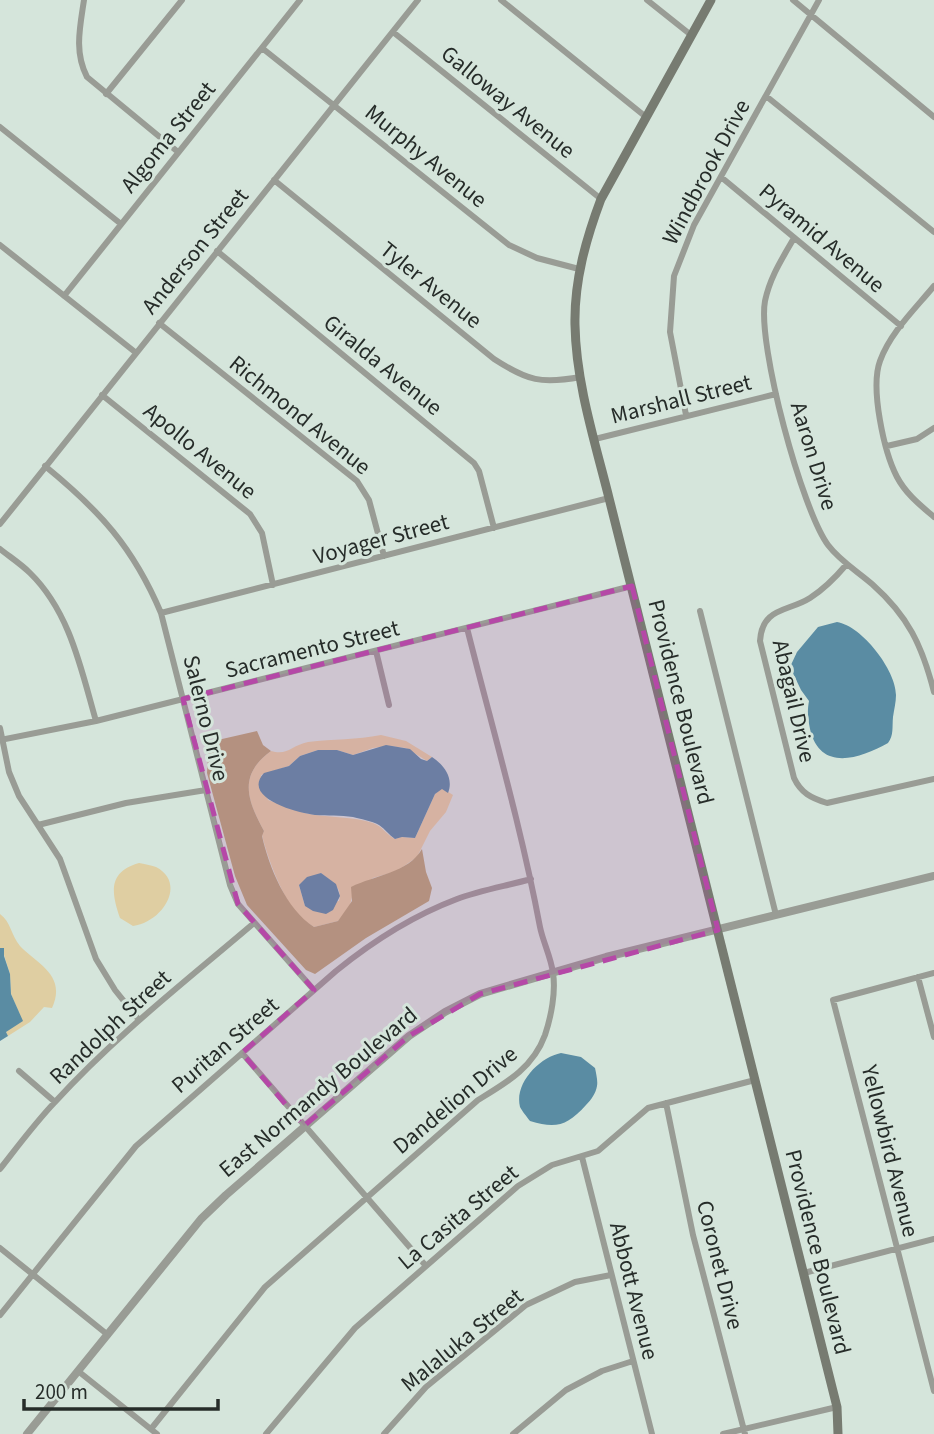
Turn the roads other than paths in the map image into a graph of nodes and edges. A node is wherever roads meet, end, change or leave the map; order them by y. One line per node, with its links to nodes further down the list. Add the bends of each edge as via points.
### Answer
1 (84, 0): 14 (street, via 80,65)
2 (182, 0): 14 (street)
3 (300, 0): 13 (street, Algoma Street)
4 (418, 0): 11 (street, Anderson Street)
5 (501, 0): 17 (street)
6 (647, 0): 12 (street)
7 (711, 0): 12 (main road, Providence Boulevard)
8 (793, 0): 10 (street)
9 (819, 0): 10 (street, Windbrook Drive)
10 (811, 15): 15 (street, Windbrook Drive); 18 (street)
11 (393, 32): 16 (street, Anderson Street); 23 (street, Galloway Avenue)
12 (691, 35): 17 (main road, Providence Boulevard)
13 (262, 48): 16 (street, Murphy Avenue); 20 (street, Algoma Street)
14 (106, 94): 20 (street)
15 (766, 96): 21 (street, Windbrook Drive); 25 (street)
16 (334, 105): 22 (street, Anderson Street); 29 (street, Murphy Avenue, via 509,245)
17 (646, 117): 23 (main road, Providence Boulevard)
18 (934, 117)
19 (0, 127): 24 (street)
20 (178, 152): 24 (street, Algoma Street)
21 (721, 177): 26 (street, Pyramid Avenue); 38 (street, Windbrook Drive, via 674,276 670,332)
22 (274, 180): 28 (street, Anderson Street); 35 (street, Tyler Avenue, via 514,372 550,382)
23 (601, 199): 29 (main road, Providence Boulevard)
24 (121, 224): 31 (street, Algoma Street)
25 (934, 232)
26 (794, 239): 33 (street, Pyramid Avenue); 36 (street, Aaron Drive, via 772,276 765,302 765,337)
27 (0, 245): 31 (street)
28 (217, 251): 32 (street, Anderson Street); 46 (street, Giralda Avenue, via 474,463)
29 (579, 269): 35 (main road, Providence Boulevard, via 575,324)
30 (934, 286): 33 (street)
31 (64, 296): 34 (street)
32 (159, 323): 34 (street, Anderson Street); 48 (street, Richmond Avenue, via 357,481 369,500)
33 (901, 326): 41 (street, via 876,375 876,403)
34 (135, 352): 37 (street, Anderson Street)
35 (580, 377): 40 (main road, Providence Boulevard)
36 (776, 394): 38 (street, Marshall Street); 49 (street, Aaron Drive, via 805,497 828,545)
37 (102, 395): 42 (street, Anderson Street); 50 (street, Apollo Avenue, via 250,514 262,533)
38 (686, 415): 40 (street, Marshall Street)
39 (934, 428): 41 (street, via 917,439)
40 (595, 439): 43 (main road, Providence Boulevard)
41 (887, 446): 44 (street, via 911,498)
42 (45, 466): 45 (street, Anderson Street); 53 (street, Salerno Drive, via 115,532 147,579)
43 (609, 498): 46 (street, Voyager Street); 51 (main road, Providence Boulevard)
44 (934, 517)
45 (0, 524)
46 (494, 528): 48 (street, Voyager Street)
47 (0, 549): 60 (street, via 30,573 55,606 73,645)
48 (384, 556): 50 (street, Voyager Street)
49 (846, 565): 56 (street, Aaron Drive, via 889,599 907,621); 63 (street, Abagail Drive, via 807,600 772,614 761,632 794,778 810,798 827,803)
50 (273, 585): 53 (street, Voyager Street)
51 (632, 586): 54 (street, Sacramento Street); 70 (main road, Providence Boulevard)
52 (700, 611): 68 (street)
53 (161, 613): 58 (street, Salerno Drive)
54 (467, 628): 55 (street, Sacramento Street); 67 (street, Dandelion Drive)
55 (376, 651): 58 (street, Sacramento Street); 59 (street)
56 (933, 684): 57 (street, Aaron Drive)
57 (934, 692)
58 (183, 699): 60 (street, Sacramento Street); 64 (street, Salerno Drive)
59 (389, 705)
60 (96, 721): 62 (street, Sacramento Street)
61 (0, 728): 62 (street)
62 (1, 739): 65 (street, via 19,796)
63 (934, 779)
64 (206, 790): 65 (street, via 126,803); 69 (street, Salerno Drive, via 230,885)
65 (38, 825): 75 (street, via 60,859 96,959)
66 (934, 876): 68 (street, East Normandy Boulevard)
67 (531, 879): 71 (street, Dandelion Drive); 74 (street, Puritan Street, via 461,898 399,926)
68 (776, 915): 70 (street, East Normandy Boulevard)
69 (254, 923): 74 (street, Salerno Drive); 75 (street, Randolph Street)
70 (718, 930): 71 (street, East Normandy Boulevard); 79 (main road, Providence Boulevard)
71 (553, 972): 82 (street, East Normandy Boulevard, via 480,994 445,1012 409,1036); 85 (street, Dandelion Drive, via 545,1034 525,1069 478,1100)
72 (934, 973): 73 (street)
73 (918, 977): 76 (street); 88 (street, Yellowbird Avenue, via 833,1000)
74 (314, 990): 77 (street, Puritan Street)
75 (139, 1020): 80 (street, Randolph Street)
76 (934, 1037)
77 (242, 1053): 82 (street); 91 (street, Puritan Street, via 136,1146)
78 (19, 1071): 80 (street)
79 (755, 1080): 81 (street, La Casita Street); 90 (main road, Providence Boulevard)
80 (55, 1102): 84 (street, Randolph Street)
81 (666, 1103): 83 (street, La Casita Street, via 648,1108 614,1140); 99 (street, Coronet Drive, via 693,1236)
82 (304, 1126): 85 (street); 94 (street, East Normandy Boulevard, via 201,1219)
83 (582, 1157): 89 (street, La Casita Street, via 536,1173); 92 (street, Abbott Avenue)
84 (0, 1169)
85 (366, 1196): 89 (street); 100 (street, Dandelion Drive, via 265,1287)
86 (934, 1239): 88 (street)
87 (0, 1248): 91 (street)
88 (897, 1248): 90 (street); 97 (street, Yellowbird Avenue)
89 (426, 1266): 102 (street, La Casita Street, via 355,1328)
90 (804, 1273): 98 (main road, Providence Boulevard)
91 (33, 1275): 93 (street, Puritan Street); 94 (street)
92 (611, 1275): 95 (street, Abbott Avenue); 103 (street, Malaluka Street, via 575,1282 526,1305 426,1387)
93 (0, 1315)
94 (108, 1335): 96 (street, East Normandy Boulevard)
95 (633, 1362): 104 (street, via 602,1371 566,1390); 105 (street, Abbott Avenue)
96 (78, 1371): 100 (street); 101 (street, East Normandy Boulevard)
97 (934, 1391)
98 (837, 1407): 99 (street); 107 (main road, Providence Boulevard)
99 (745, 1431): 106 (street)
100 (154, 1432)
101 (27, 1434)
102 (266, 1434)
103 (384, 1434)
104 (513, 1434)
105 (652, 1434)
106 (723, 1434)
107 (838, 1434)

